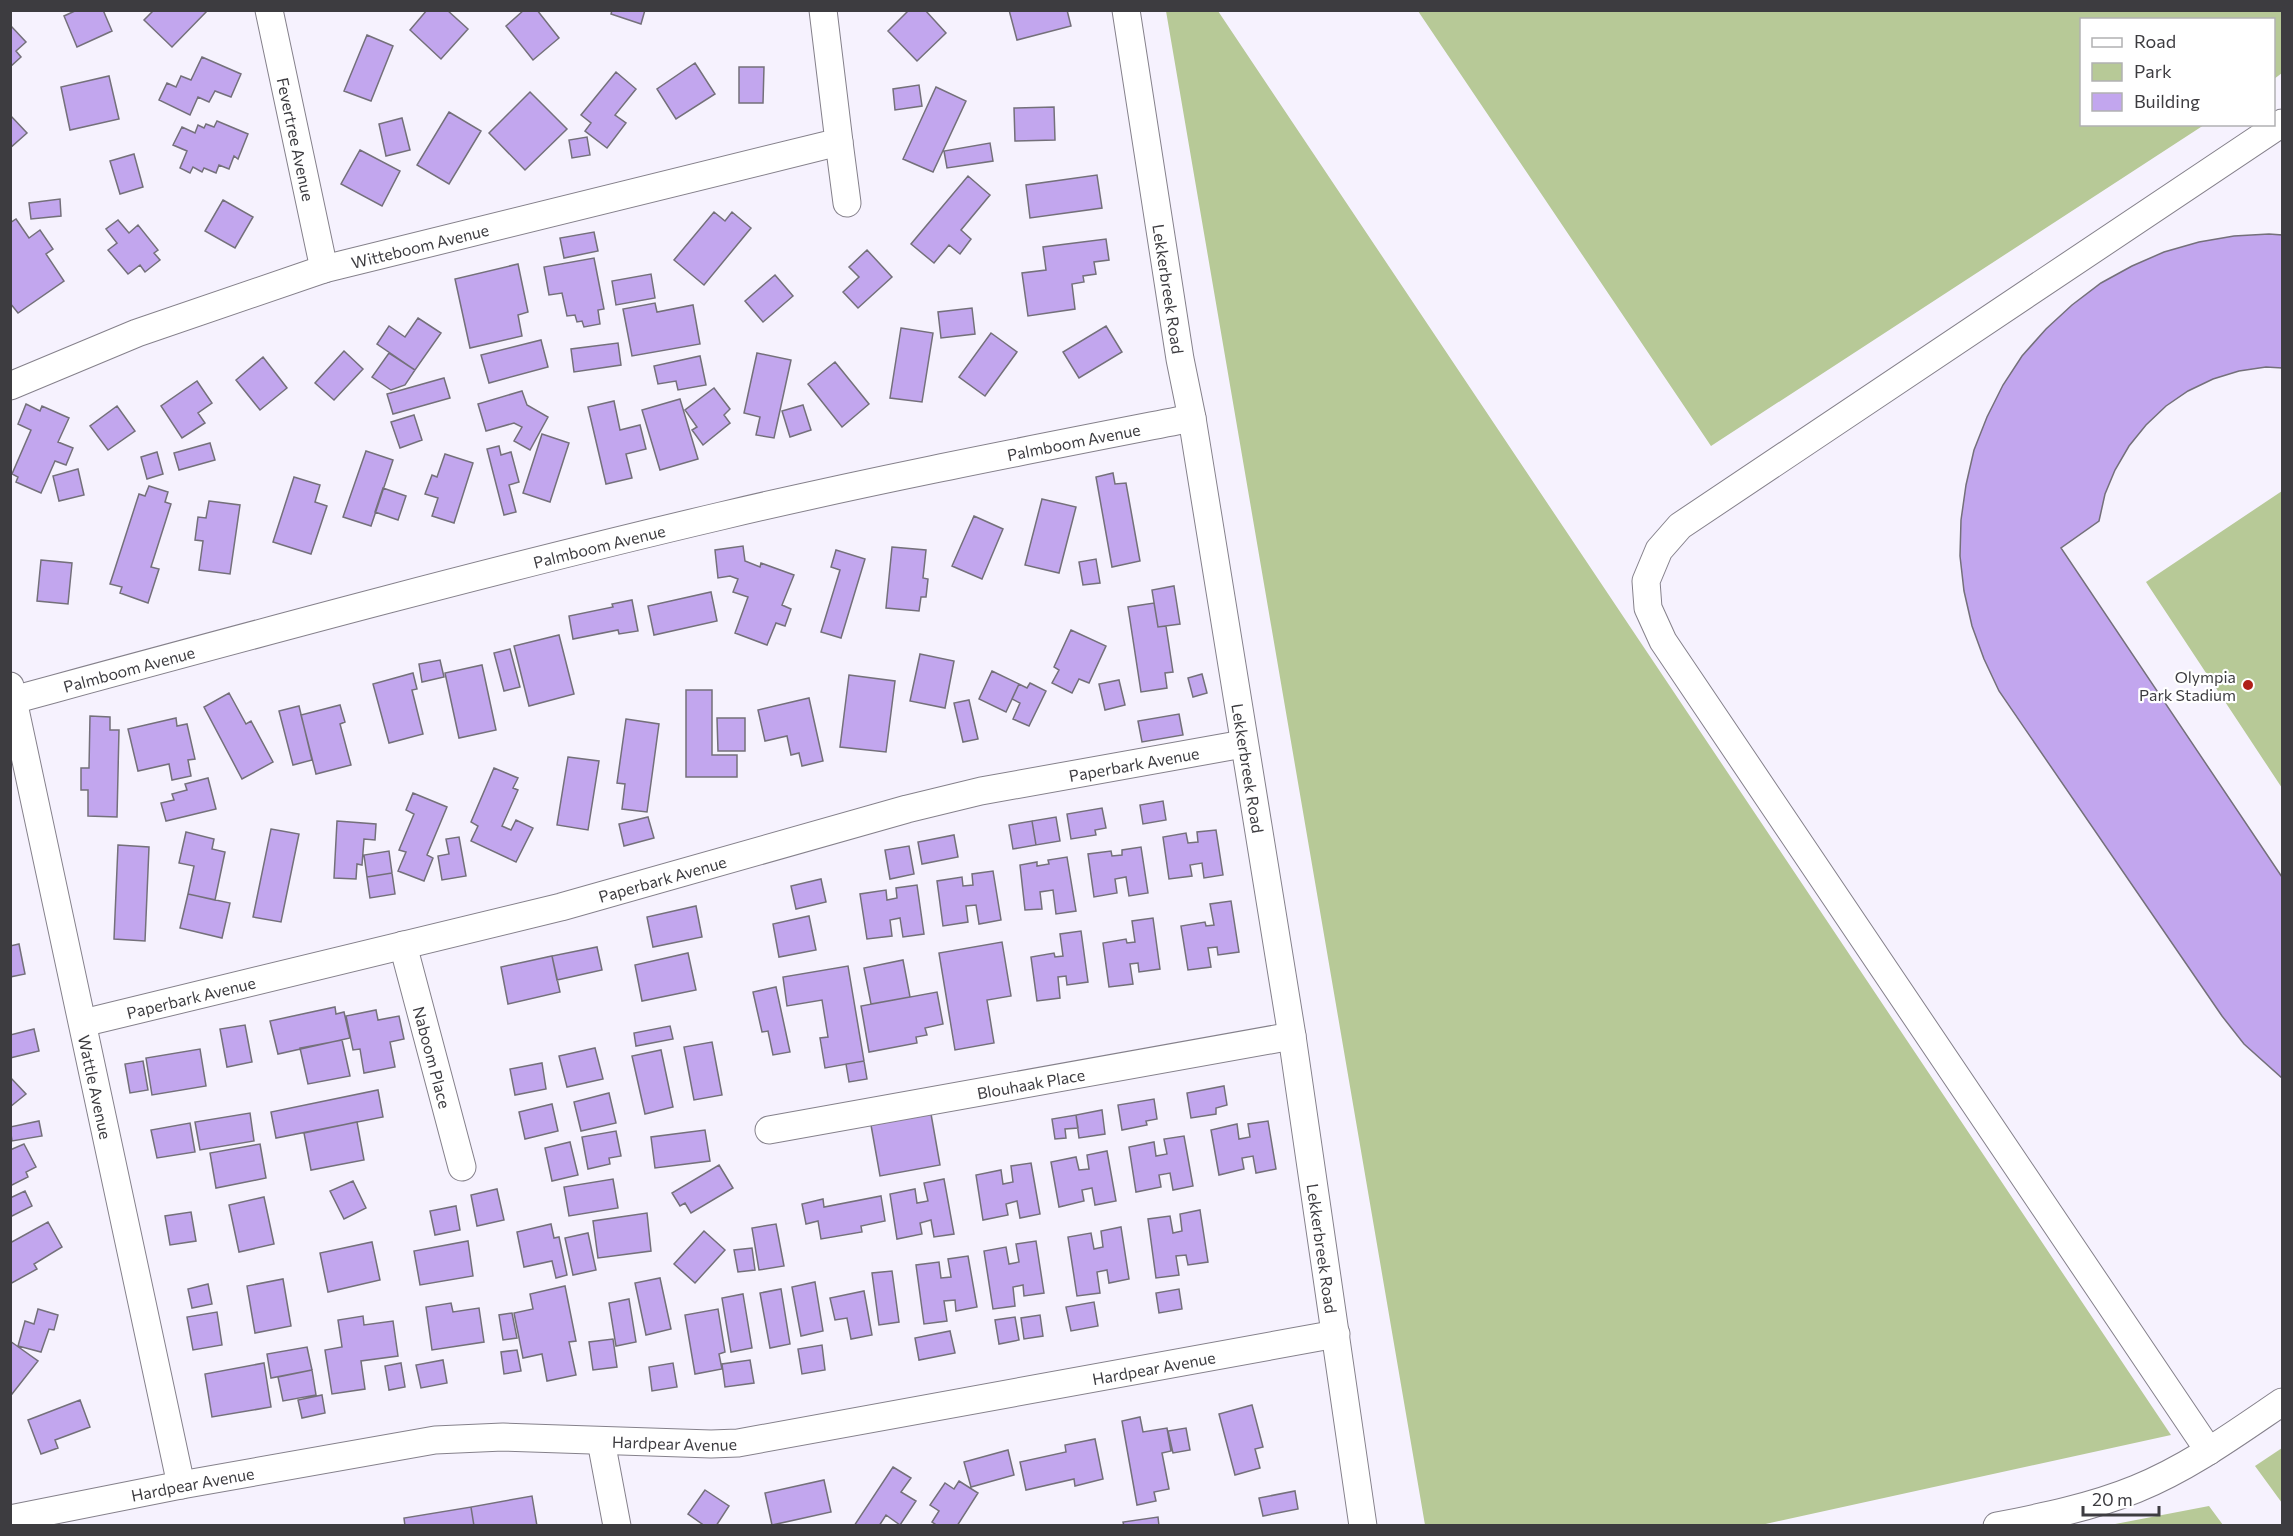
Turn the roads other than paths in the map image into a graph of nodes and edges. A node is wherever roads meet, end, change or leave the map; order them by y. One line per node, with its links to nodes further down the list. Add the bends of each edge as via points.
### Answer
1 (268, 10): 7 (street, Fevertree Avenue)
2 (823, 10): 5 (street)
3 (1126, 10): 9 (street, Lekkerbreek Road)
4 (2283, 123): 20 (street, via 1680,526 1659,550 1646,581 1648,608 1663,641)
5 (838, 142): 6 (street); 7 (street, Witteboom Avenue)
6 (847, 203)
7 (324, 269): 8 (street, Witteboom Avenue, via 137,333)
8 (10, 386)
9 (1192, 418): 10 (street, Palmboom Avenue, via 925,470 721,516); 11 (street, Lekkerbreek Road)
10 (12, 693): 13 (street, Wattle Avenue)
11 (1243, 744): 12 (street, Paperbark Avenue, via 981,791 561,907); 14 (street, Lekkerbreek Road)
12 (403, 945): 13 (street, Paperbark Avenue); 16 (street, Naboom Place)
13 (83, 1023): 21 (street, Wattle Avenue)
14 (1292, 1036): 15 (street, Blouhaak Place); 17 (street, Lekkerbreek Road)
15 (769, 1130)
16 (462, 1167)
17 (1336, 1334): 19 (street, Hardpear Avenue, via 738,1443); 24 (street, Lekkerbreek Road)
18 (2283, 1402): 20 (street)
19 (601, 1441): 21 (street, Hardpear Avenue, via 503,1437 435,1440); 23 (street)
20 (2209, 1451): 25 (street, via 2136,1489 2085,1506)
21 (181, 1485): 22 (street, Hardpear Avenue)
22 (10, 1519)
23 (617, 1526)
24 (1364, 1526)
25 (1997, 1526)

